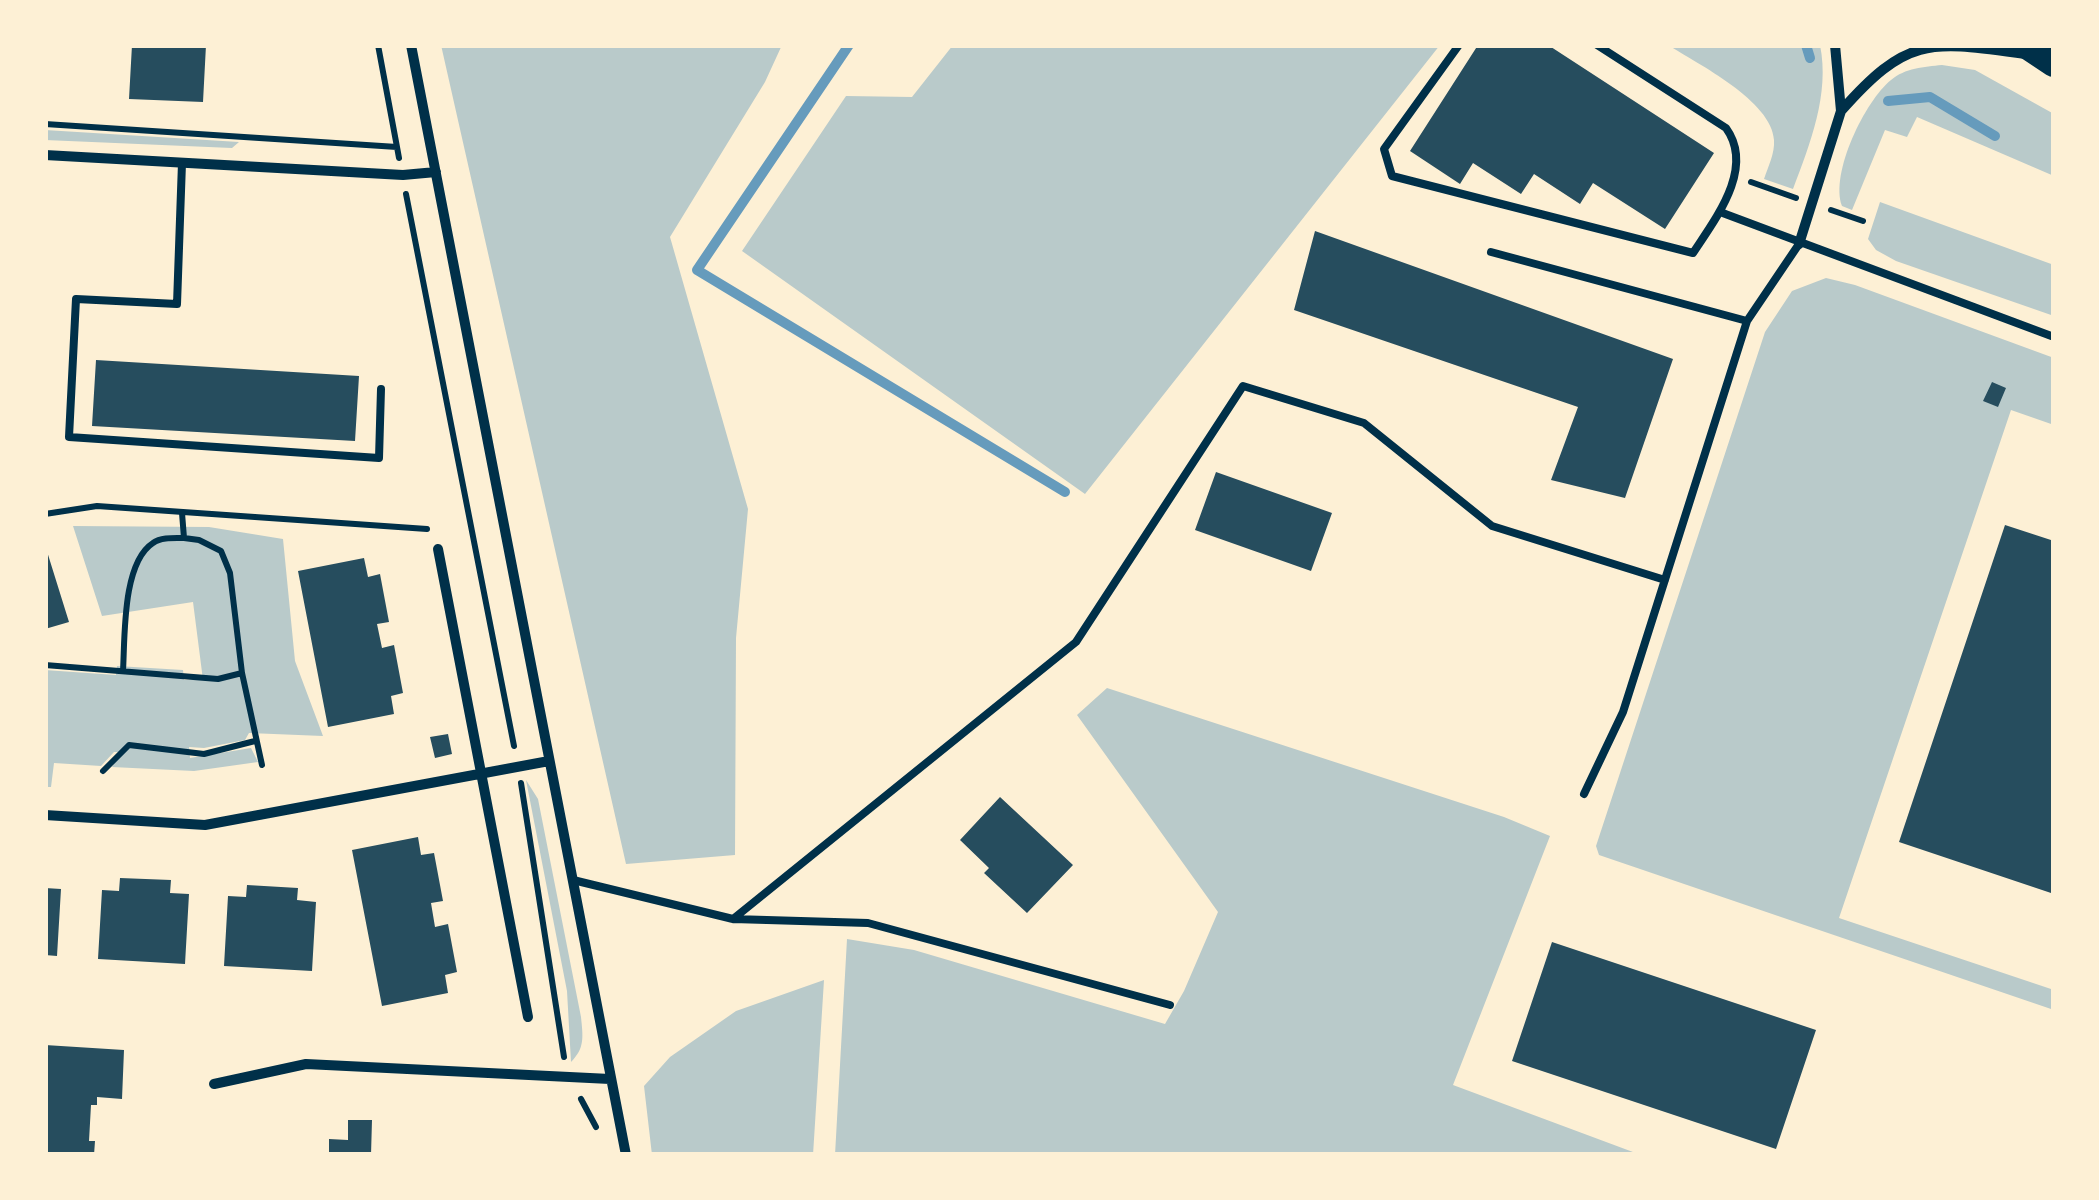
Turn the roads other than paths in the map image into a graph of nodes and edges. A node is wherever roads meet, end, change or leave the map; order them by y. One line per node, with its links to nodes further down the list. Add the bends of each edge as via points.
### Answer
1 (411, 45): 9 (street)
2 (1459, 45): 10 (lane, via 1384,149 1392,176 1693,253)
3 (1597, 45): 10 (lane, via 1726,128 1738,163)
4 (1835, 45): 6 (street)
5 (2041, 54): 6 (street, via 1936,46 1910,51 1890,61)
6 (1841, 110): 11 (street)
7 (45, 155): 8 (street)
8 (182, 163): 9 (street, via 403,176); 15 (lane, via 177,304 76,299 69,437 379,458)
9 (436, 172): 18 (street)
10 (1720, 212): 11 (lane)
11 (1800, 244): 13 (lane); 14 (lane)
12 (1491, 252): 13 (lane)
13 (1747, 321): 17 (lane)
14 (2054, 337)
15 (381, 388)
16 (438, 550): 19 (street)
17 (1666, 580): 20 (lane, via 1624,712); 23 (lane, via 1492,526 1364,422 1243,386 1076,642)
18 (549, 762): 19 (street); 22 (street)
19 (482, 774): 21 (street, via 205,825); 25 (street)
20 (1584, 794)
21 (45, 815)
22 (573, 880): 23 (lane); 26 (street)
23 (733, 919): 24 (lane, via 868,922)
24 (1170, 1005)
25 (528, 1017)
26 (610, 1079): 27 (street, via 306,1064); 28 (street)
27 (214, 1084)
28 (626, 1155)

